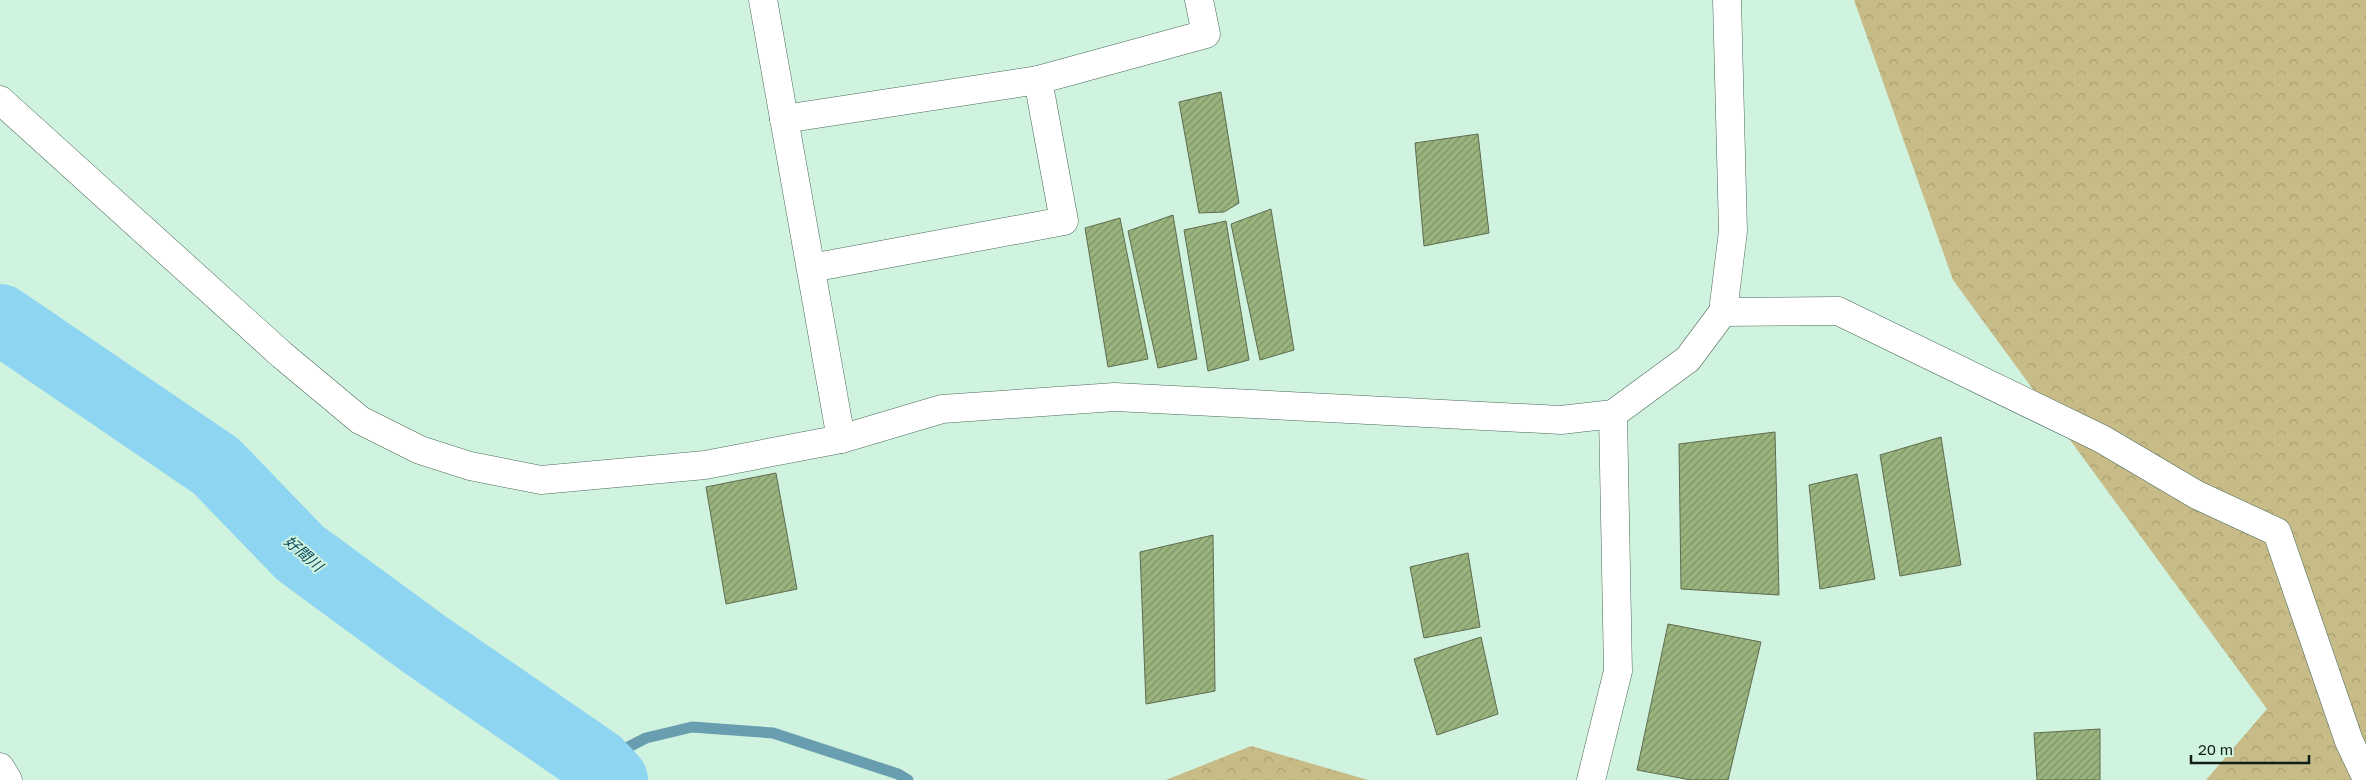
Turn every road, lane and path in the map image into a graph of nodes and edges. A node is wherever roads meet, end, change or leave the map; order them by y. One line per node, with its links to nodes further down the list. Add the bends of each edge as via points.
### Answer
1 (763, 0): 6 (street)
2 (1199, 0): 4 (street, via 1206,34)
3 (1728, 0): 8 (street, via 1732,231)
4 (1038, 80): 6 (street); 7 (street, via 1064,222)
5 (0, 100): 10 (street, via 282,355 360,420 420,450 470,466 541,480 705,465)
6 (784, 119): 7 (street)
7 (810, 268): 10 (street)
8 (1723, 312): 9 (street, via 1688,359); 12 (street, via 1838,311 2102,439 2197,494 2277,532 2349,741)
9 (1613, 414): 10 (street, via 1561,420 1115,397 942,409); 14 (street, via 1618,671)
10 (841, 439)
11 (0, 767): 13 (street)
12 (2366, 777)
13 (8, 780)
14 (1591, 780)

